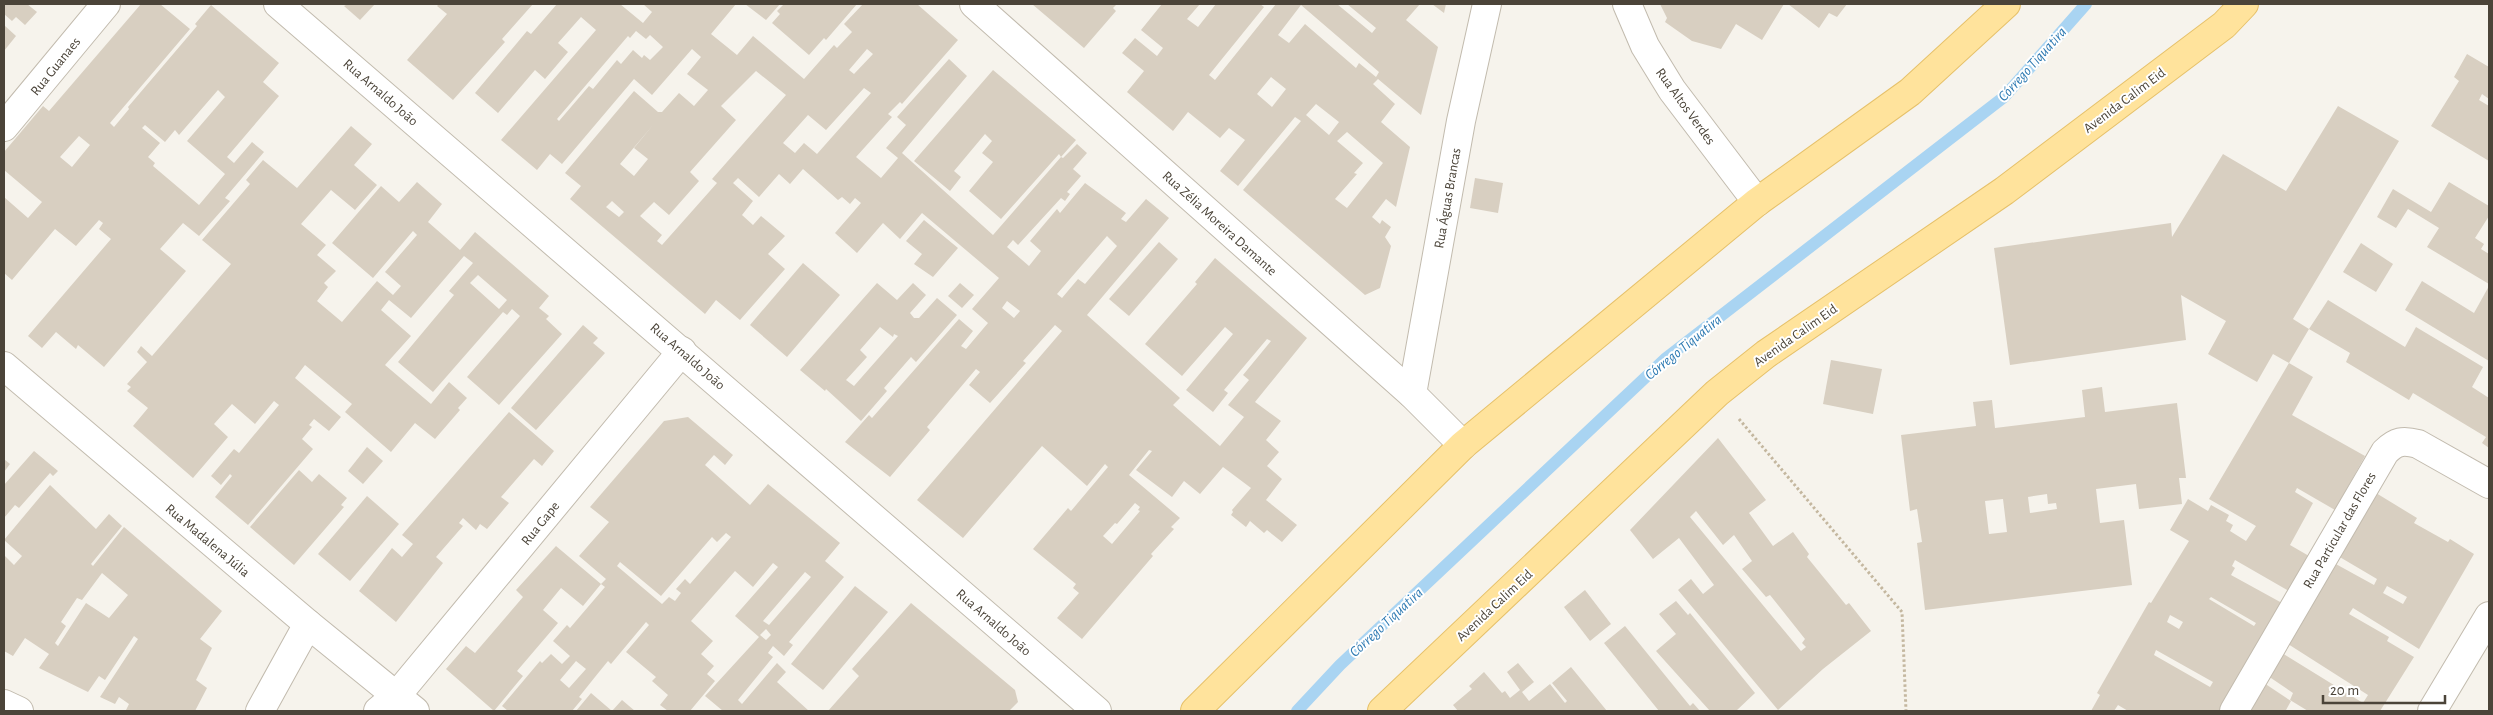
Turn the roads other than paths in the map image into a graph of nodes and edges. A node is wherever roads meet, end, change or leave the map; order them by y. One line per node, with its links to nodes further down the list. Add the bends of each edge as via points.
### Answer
1 (106, 4): 8 (street, Rua Guanaes)
2 (278, 4): 10 (street, Rua Arnaldo João)
3 (974, 4): 12 (street, Rua Zélia Moreira Damante)
4 (1488, 4): 12 (street, Rua Águas Brancas, via 1461,121)
5 (1627, 4): 9 (street, Rua Altos Verdes, via 1645,46 1672,90)
6 (2006, 4): 9 (main road, via 1910,92)
7 (2244, 4): 23 (main road, Avenida Calim Eid, via 2224,25 2004,191 1766,354 1717,394)
8 (4, 127)
9 (1756, 202): 13 (main road)
10 (682, 351): 18 (street, Rua Gape); 21 (street, Rua Arnaldo João)
11 (4, 366): 16 (street, Rua Madalena Júlia)
12 (1412, 394): 13 (street, Rua Zélia Moreira Damante)
13 (1463, 445): 22 (main road)
14 (2489, 484): 24 (street, Rua Particular das Flores, via 2418,444 2395,442 2385,452)
15 (2489, 616): 25 (street)
16 (308, 624): 18 (street, Rua Madalena Júlia); 20 (street)
17 (4, 704): 19 (street)
18 (397, 706)
19 (19, 711)
20 (260, 711)
21 (1097, 711)
22 (1195, 711)
23 (1382, 711)
24 (2234, 711)
25 (2432, 711)

